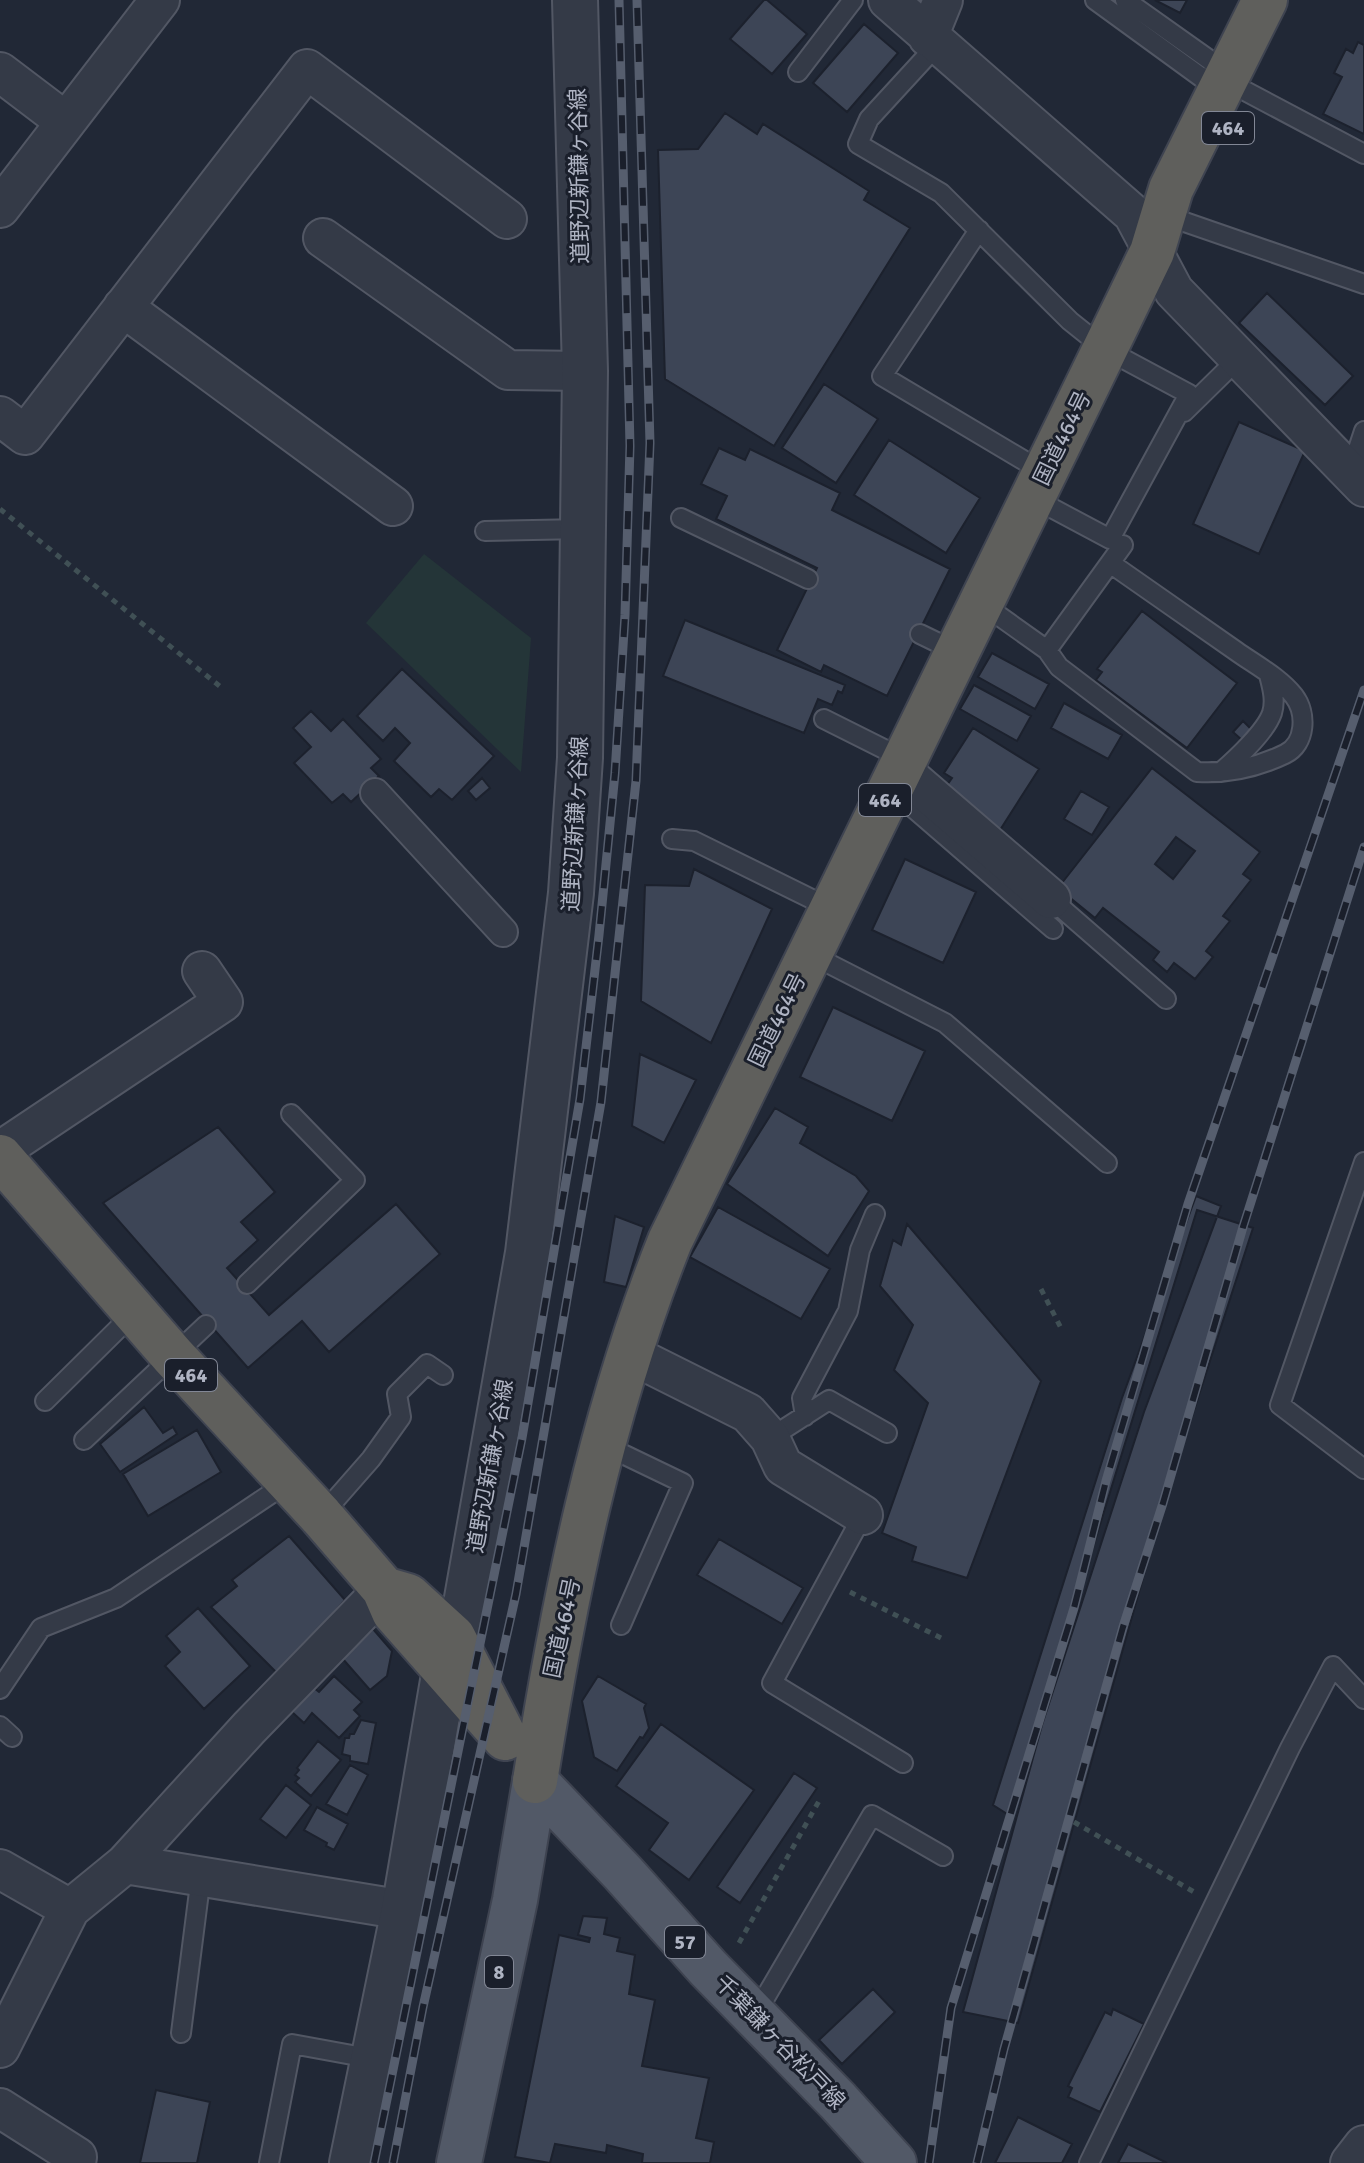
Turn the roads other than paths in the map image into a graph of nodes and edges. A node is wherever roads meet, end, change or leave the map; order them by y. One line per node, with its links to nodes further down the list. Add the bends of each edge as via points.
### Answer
1 (160, 0): 14 (street)
2 (575, 0): 25 (street, 道野辺新鎌ヶ谷線)
3 (853, 0): 12 (lane)
4 (888, 0): 10 (street)
5 (943, 0): 10 (street)
6 (1095, 0): 13 (lane)
7 (1125, 0): 13 (lane)
8 (1265, 0): 13 (highway, 国道464号 / 464)
9 (1296, 0): 13 (highway, 国道464号 / 464)
10 (933, 41): 18 (lane, via 869,119 858,144 941,193); 19 (street)
11 (0, 72): 14 (street)
12 (798, 72)
13 (1232, 86): 15 (lane); 19 (highway, 国道464号 / 464, via 1171,189)
14 (66, 122): 16 (street)
15 (1364, 154)
16 (0, 208)
17 (507, 219): 22 (street, via 307,69)
18 (979, 230): 23 (lane); 30 (lane, via 882,376)
19 (1164, 235): 21 (lane); 23 (highway, 国道464号 / 464); 24 (street, via 1174,291)
20 (323, 238): 25 (street, via 508,370)
21 (1364, 284)
22 (123, 307): 26 (street, via 25,435); 31 (street)
23 (1105, 349): 27 (lane, via 1189,394); 30 (highway, 国道464号 / 464)
24 (1239, 358): 27 (lane); 29 (street)
25 (585, 371): 33 (street, 道野辺新鎌ヶ谷線)
26 (0, 416)
27 (1174, 422): 30 (lane, via 1110,539)
28 (1364, 431): 29 (lane)
29 (1357, 480)
30 (1039, 485): 38 (highway, 国道464号 / 464)
31 (393, 506)
32 (681, 518): 37 (lane)
33 (583, 529): 34 (lane); 76 (street, 道野辺新鎌ヶ谷線, via 580,758 567,940 528,1253 466,1604)
34 (485, 531)
35 (1123, 545): 36 (lane)
36 (1110, 563): 39 (lane); 40 (lane)
37 (808, 579)
38 (981, 603): 39 (lane); 42 (highway, 国道464号 / 464, via 939,643)
39 (1047, 650): 43 (lane, via 1059,667 1197,772)
40 (1269, 675): 43 (lane, via 1272,714 1241,755); 43 (lane, via 1295,697 1303,720 1301,737 1292,751 1269,762)
41 (824, 719): 42 (lane)
42 (898, 772): 46 (highway, 国道464号 / 464); 47 (street)
43 (1219, 773)
44 (375, 793): 48 (street)
45 (672, 839): 46 (lane, via 694,841)
46 (832, 909): 49 (highway, 国道464号 / 464)
47 (1052, 914): 51 (lane)
48 (503, 932)
49 (810, 954): 56 (lane, via 945,1023); 61 (highway, 国道464号 / 464, via 670,1241)
50 (202, 971): 53 (street, via 223,1002)
51 (1166, 999)
52 (291, 1114): 58 (lane, via 355,1180)
53 (0, 1151)
54 (0, 1157): 59 (highway, 464)
55 (1364, 1162): 70 (lane, via 1280,1405)
56 (1107, 1163)
57 (875, 1214): 65 (lane, via 860,1250 848,1311 802,1398)
58 (247, 1284)
59 (135, 1312): 62 (highway, 464); 64 (lane)
60 (206, 1325): 62 (lane)
61 (628, 1353): 67 (street, via 748,1413); 69 (highway, 国道464号 / 464)
62 (173, 1356): 68 (lane); 71 (highway, 464)
63 (443, 1375): 73 (lane, via 427,1364 397,1394 401,1417)
64 (45, 1401)
65 (805, 1416): 66 (lane, via 829,1400); 67 (lane)
66 (887, 1433)
67 (770, 1438): 72 (street, via 783,1466)
68 (84, 1440)
69 (604, 1445): 75 (lane, via 683,1483); 80 (highway, 国道464号 / 464, via 551,1680)
70 (1364, 1469)
71 (290, 1481): 73 (highway, 464); 77 (lane, via 116,1598 41,1628)
72 (863, 1515): 79 (lane, via 772,1683)
73 (321, 1516): 74 (highway, 464)
74 (384, 1589): 76 (highway, 464, via 408,1596); 82 (street)
75 (621, 1625)
76 (449, 1653): 80 (highway, 464); 86 (street, 道野辺新鎌ヶ谷線)
77 (0, 1689)
78 (1364, 1699): 98 (lane, via 1333,1666)
79 (903, 1763)
80 (535, 1781): 87 (main road, 千葉鎌ヶ谷松戸線 / 57); 96 (main road, 8)
81 (943, 1856): 87 (lane, via 872,1815)
82 (125, 1864): 84 (street); 85 (street)
83 (0, 1869): 85 (street)
84 (201, 1876): 86 (street); 88 (lane)
85 (70, 1909): 89 (street)
86 (404, 1910): 90 (street, 道野辺新鎌ヶ谷線)
87 (755, 2015): 97 (main road, 千葉鎌ヶ谷松戸線 / 57)
88 (181, 2033)
89 (0, 2048)
90 (374, 2059): 94 (lane, via 292,2044); 95 (street, 道野辺新鎌ヶ谷線)
91 (0, 2108): 93 (street, via 77,2157)
92 (1364, 2145): 99 (street)
93 (76, 2163)
94 (269, 2163)
95 (352, 2163)
96 (459, 2163)
97 (894, 2163)
98 (1089, 2163)
99 (1350, 2163)

